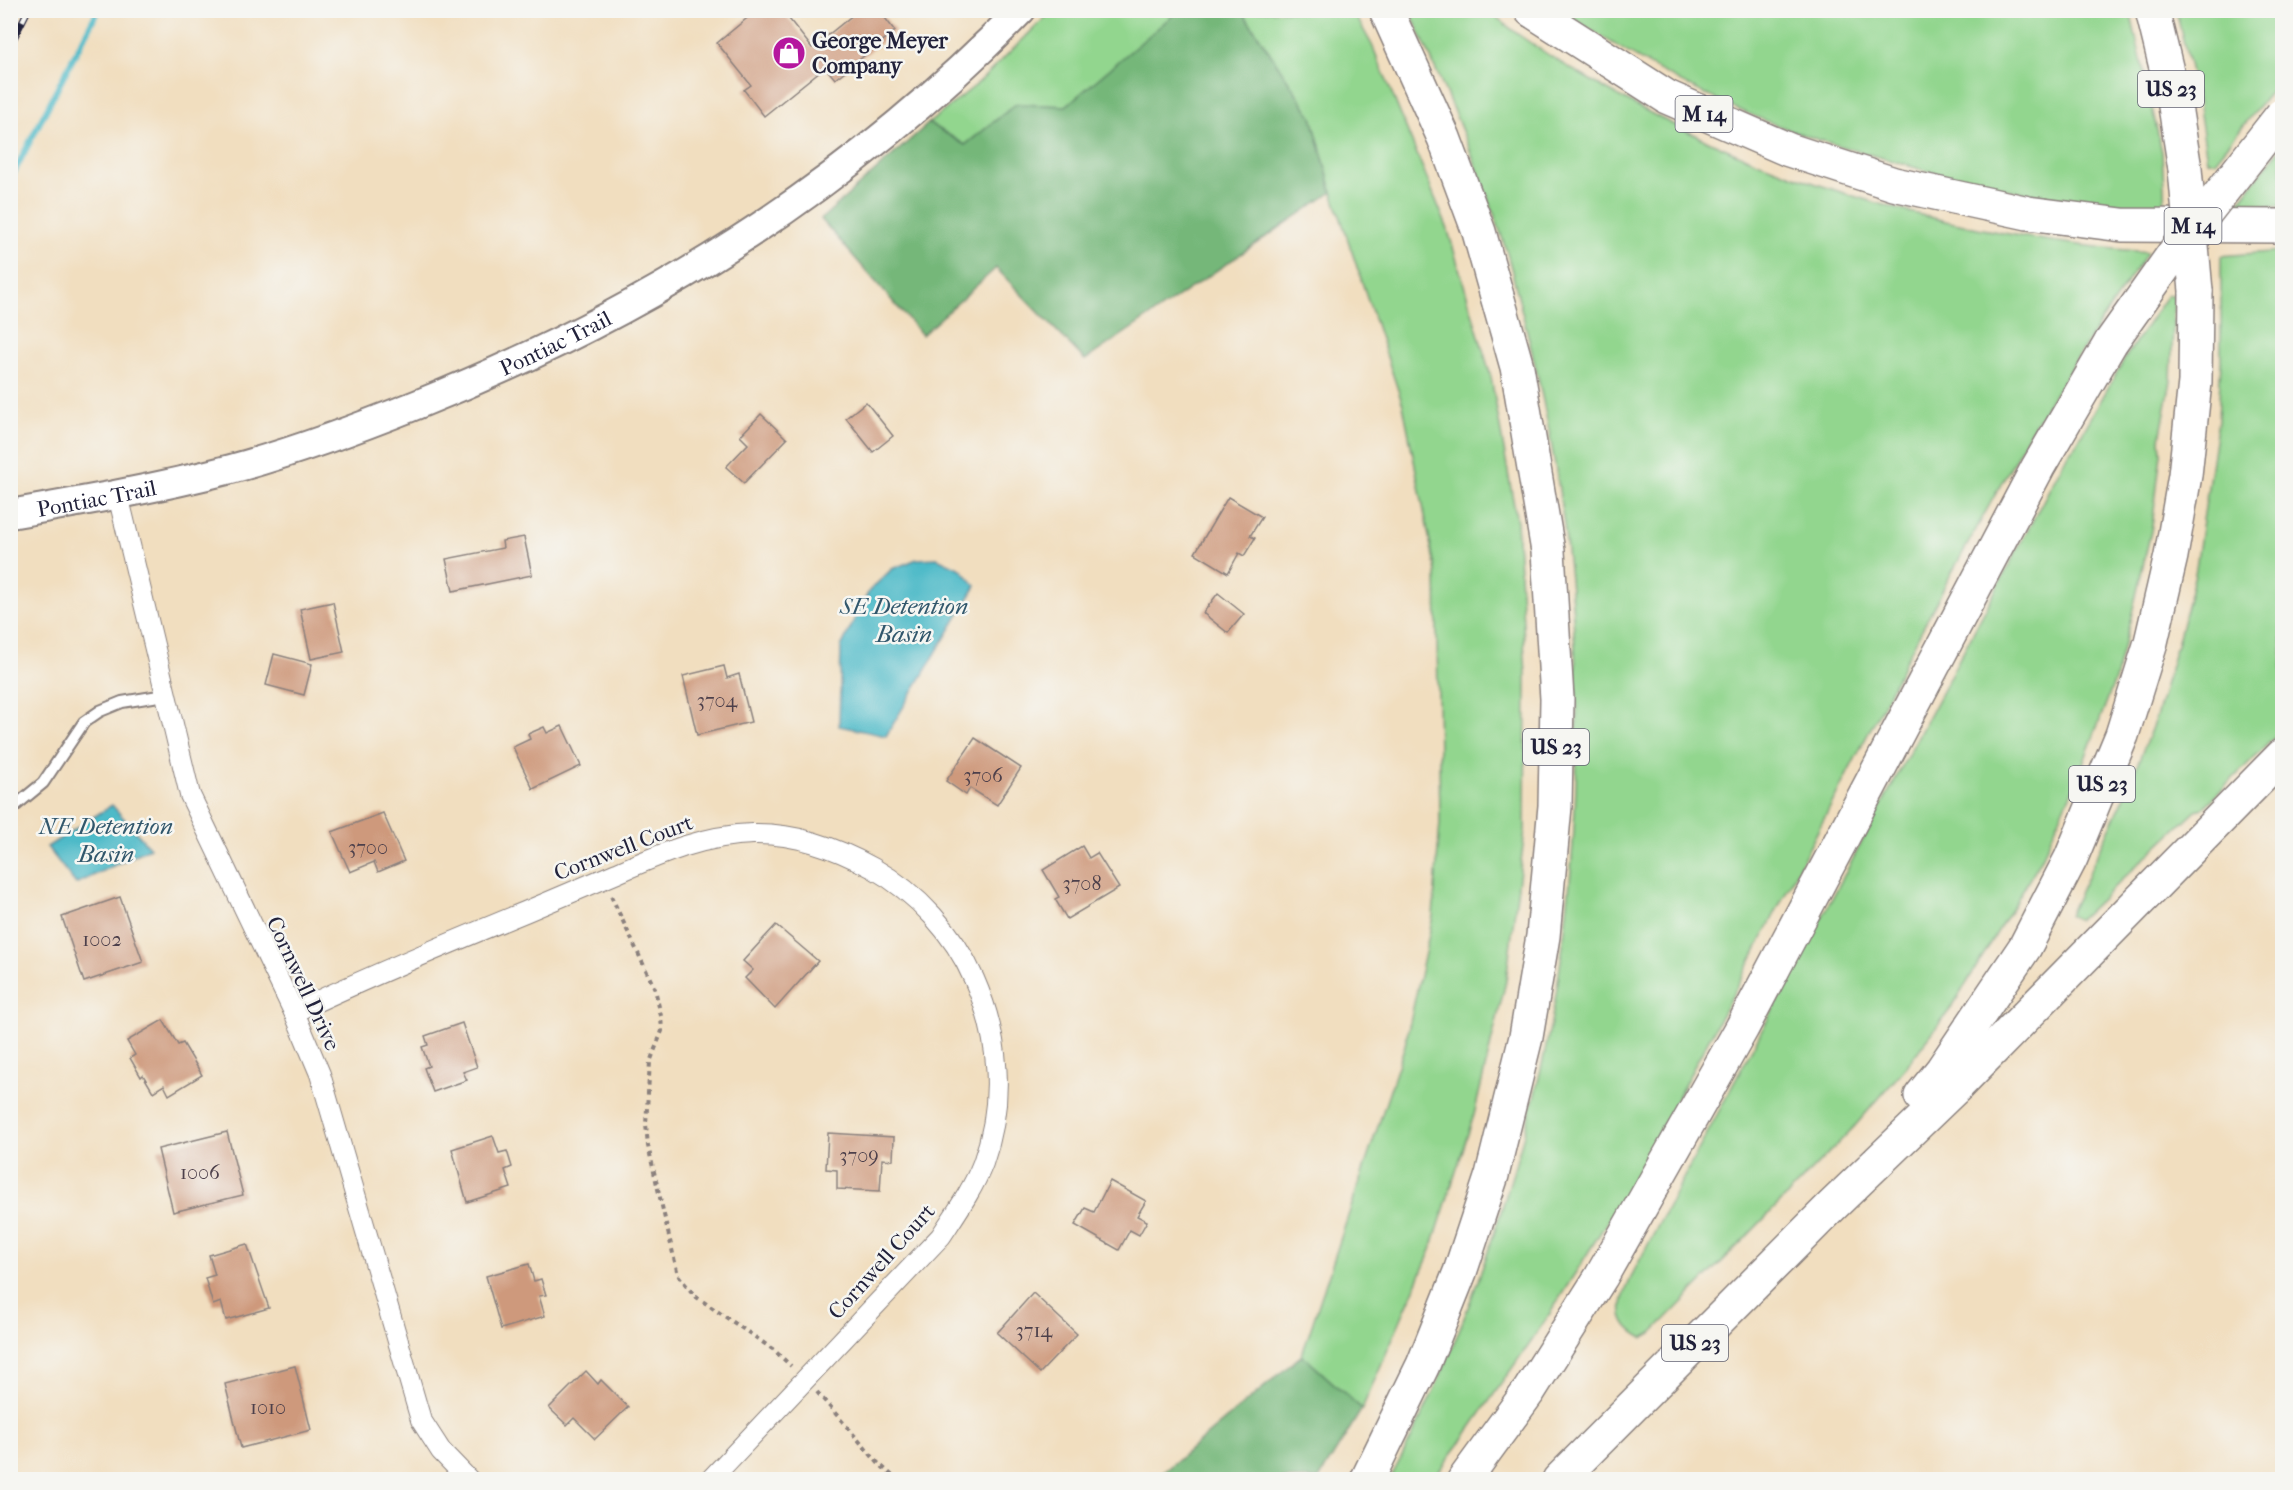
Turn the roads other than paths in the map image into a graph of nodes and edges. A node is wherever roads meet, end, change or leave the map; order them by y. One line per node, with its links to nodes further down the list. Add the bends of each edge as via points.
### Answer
1 (1021, 10): 7 (main road, Pontiac Trail, via 920,105 813,190 708,261 614,315 507,368 333,436 232,468)
2 (1386, 10): 16 (highway, US 23, via 1444,138 1479,232 1516,367 1548,551 1557,699 1555,806 1543,936 1526,1037 1492,1175 1460,1272 1424,1365)
3 (1531, 10): 6 (highway, M 14, via 1666,97 1789,150 1894,184 2028,213 2122,225)
4 (2152, 10): 13 (highway, US 23, bridge, via 2174,100 2185,169 2196,291 2195,382 2185,475 2151,642 2122,735 2071,858 2025,947 1942,1070)
5 (2283, 115): 17 (highway, bridge, via 2190,231 2111,342 2038,467 1742,1028 1601,1277 1529,1390)
6 (2283, 226)
7 (118, 495): 8 (main road, Pontiac Trail); 9 (street, Cornwell Drive)
8 (10, 514)
9 (165, 695): 11 (lane, via 122,702 84,722 43,783); 12 (street, Cornwell Drive, via 190,795)
10 (2283, 756): 13 (highway)
11 (10, 810)
12 (294, 1012): 14 (street, Cornwell Drive, via 320,1074 421,1420 441,1450); 15 (street, Cornwell Court, via 675,848 732,835 766,835 818,844 881,873 934,916 969,968 992,1030 998,1092 983,1164 941,1236)
13 (1831, 1208): 18 (highway, US 23)
14 (470, 1479)
15 (710, 1479)
16 (1366, 1479)
17 (1464, 1479)
18 (1559, 1479)

